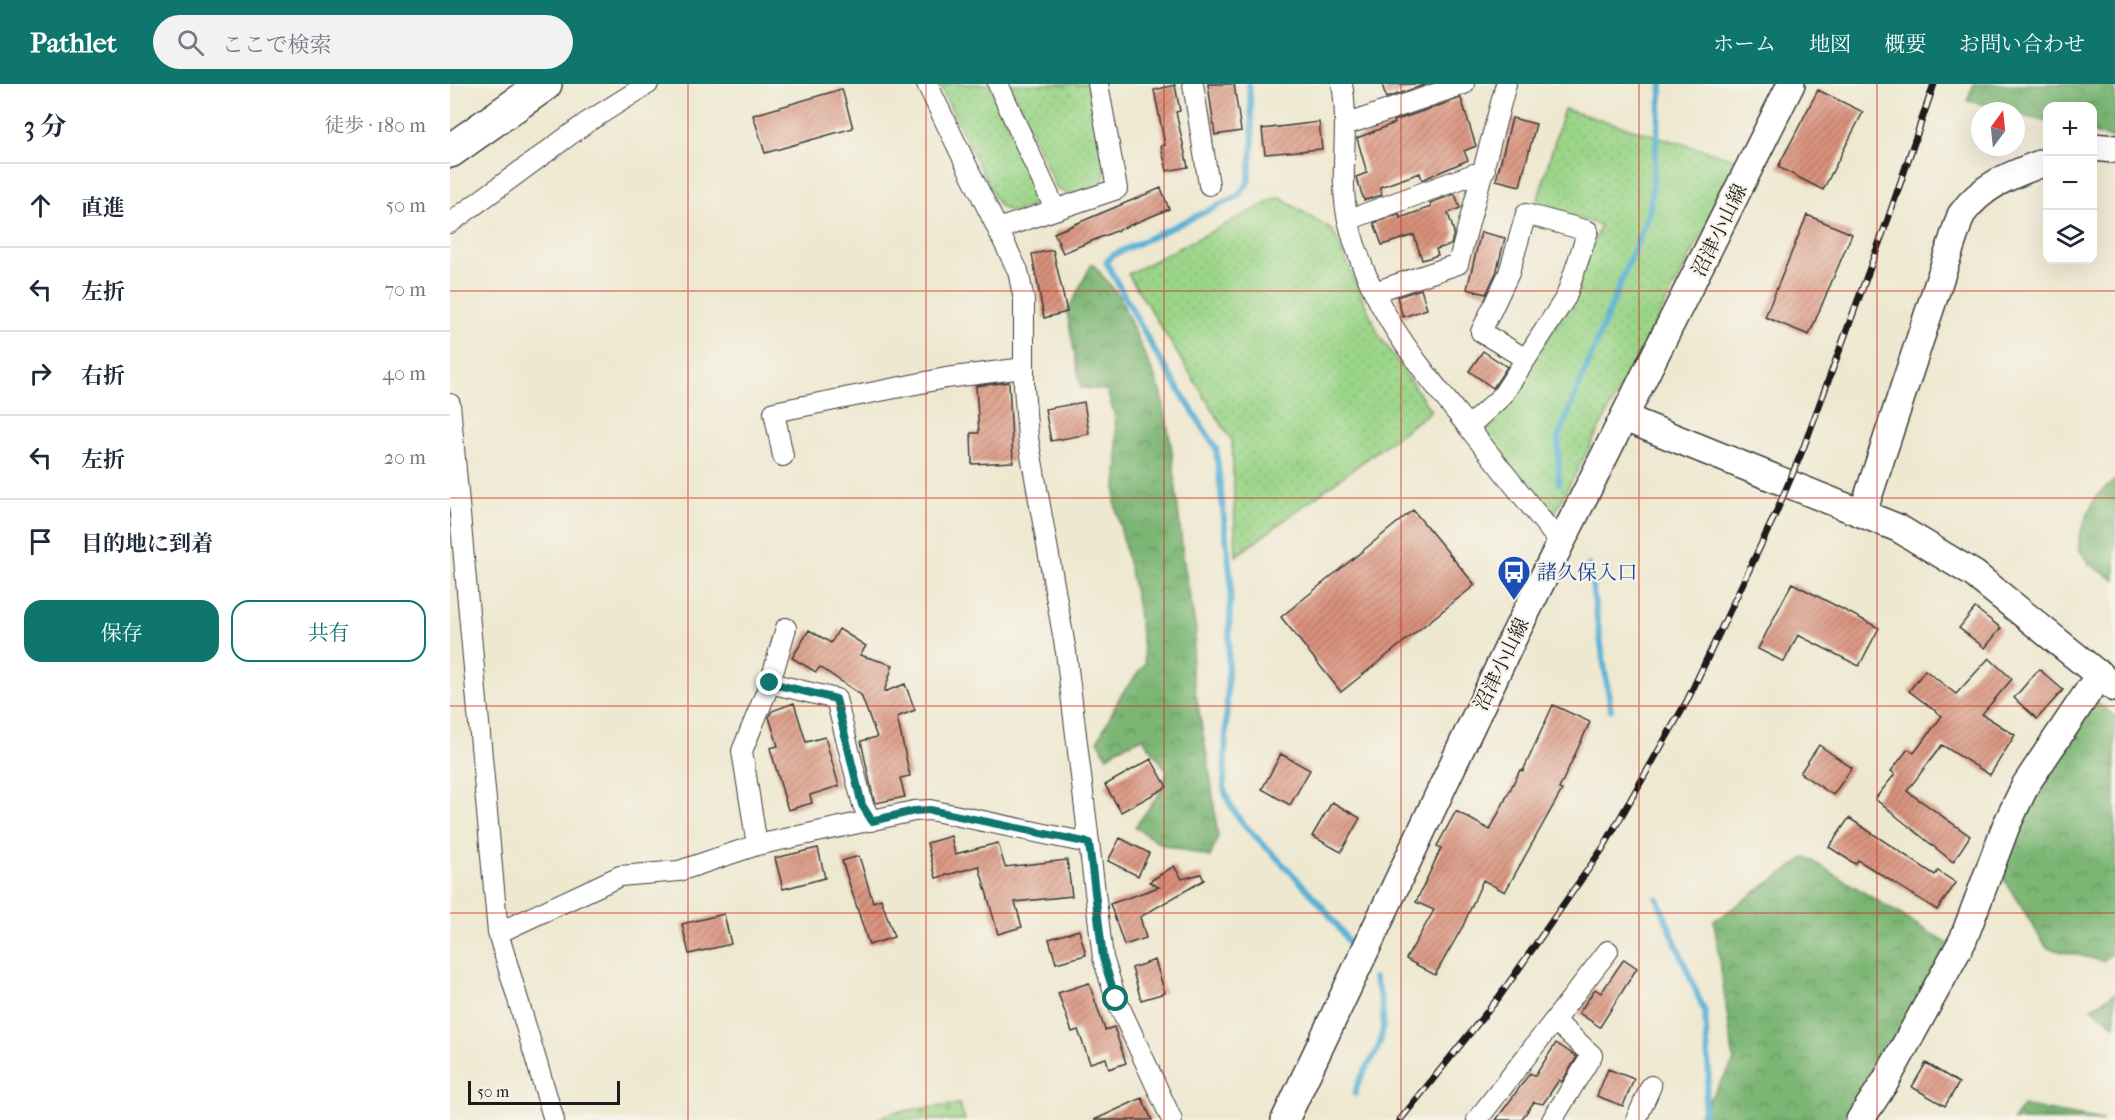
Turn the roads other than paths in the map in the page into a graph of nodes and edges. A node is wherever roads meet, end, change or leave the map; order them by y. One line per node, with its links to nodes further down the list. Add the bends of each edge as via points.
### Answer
1 (545, 84): 14 (highway)
2 (648, 84): 20 (street, via 586,123)
3 (927, 84): 21 (street)
4 (998, 84): 18 (street)
5 (1098, 84): 18 (street, via 1117,189)
6 (1193, 84): 17 (street)
7 (1342, 84): 11 (street)
8 (1464, 84): 11 (street)
9 (1506, 84): 16 (street)
10 (1791, 84): 26 (street, 沼津小山線)
11 (1345, 125): 19 (street)
12 (2097, 147): 13 (street)
13 (2115, 149)
14 (450, 151)
15 (2043, 163): 29 (street, via 1986,187 1961,215)
16 (1485, 170): 19 (street); 22 (street, via 1458,264)
17 (1209, 185)
18 (1055, 209): 21 (street)
19 (1348, 220): 22 (street)
20 (450, 224)
21 (998, 229): 24 (street, via 1018,271 1024,300)
22 (1374, 292): 27 (street, via 1392,328)
23 (1526, 359): 23 (street, via 1566,297 1588,231 1526,214 1509,273 1481,332); 27 (street, via 1502,396)
24 (1024, 368): 28 (street, via 946,378 774,412); 35 (street, via 1028,438 1066,652)
25 (450, 404): 37 (street)
26 (1625, 418): 29 (street); 30 (street, 沼津小山線)
27 (1468, 427): 30 (street)
28 (783, 456)
29 (1863, 512): 32 (street, via 1898,528 1974,574)
30 (1561, 544): 43 (street, 沼津小山線)
31 (786, 628): 33 (street)
32 (2107, 681): 47 (street, via 2026,784 1963,940 1886,1082)
33 (770, 683): 34 (street, via 836,699 862,805); 36 (street, via 742,751)
34 (872, 821): 35 (street, via 930,810); 36 (street)
35 (1089, 843): 42 (street, via 1103,958 1116,999)
36 (757, 845): 37 (street, via 679,871 620,876)
37 (498, 933): 41 (street)
38 (1608, 951): 39 (street)
39 (1555, 1021): 44 (street); 45 (street, via 1592,1055)
40 (1651, 1086): 46 (street)
41 (554, 1120)
42 (1172, 1120)
43 (1285, 1120)
44 (1477, 1120)
45 (1552, 1120)
46 (1636, 1120)
47 (1860, 1120)

